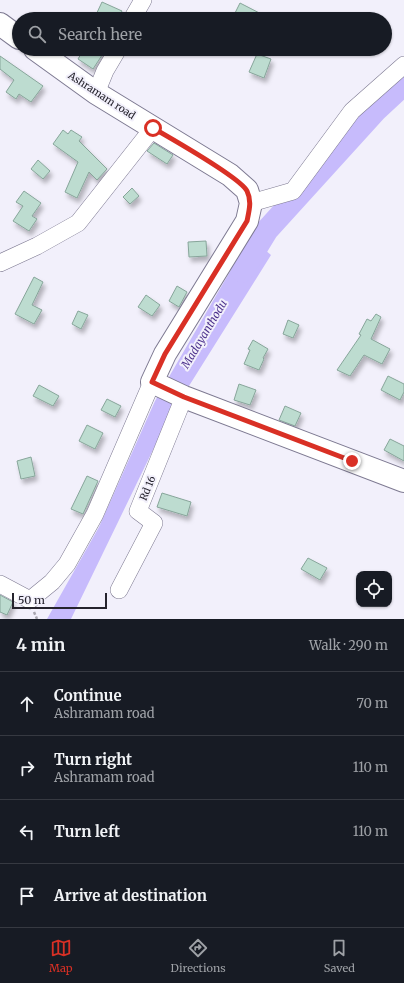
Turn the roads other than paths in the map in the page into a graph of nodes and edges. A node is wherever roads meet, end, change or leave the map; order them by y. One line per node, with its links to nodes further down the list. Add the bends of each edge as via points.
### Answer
1 (143, 0): 2 (street)
2 (136, 12)
3 (0, 24): 4 (main road)
4 (12, 33)
5 (45, 56): 8 (main road, Ashramam road)
6 (114, 56): 8 (street)
7 (404, 65): 10 (street, via 352,111 294,191)
8 (96, 93): 9 (main road, Ashramam road)
9 (153, 128): 10 (main road, Ashramam road, via 230,175 247,190); 11 (street, via 78,223)
10 (251, 203): 12 (main road, via 247,221 165,354)
11 (0, 264)
12 (152, 382): 13 (main road); 15 (street, via 95,514 67,564 52,582 30,600)
13 (184, 397): 14 (main road); 16 (street, Rd 16, via 138,511 154,523)
14 (404, 481)
15 (0, 584)
16 (119, 590)

